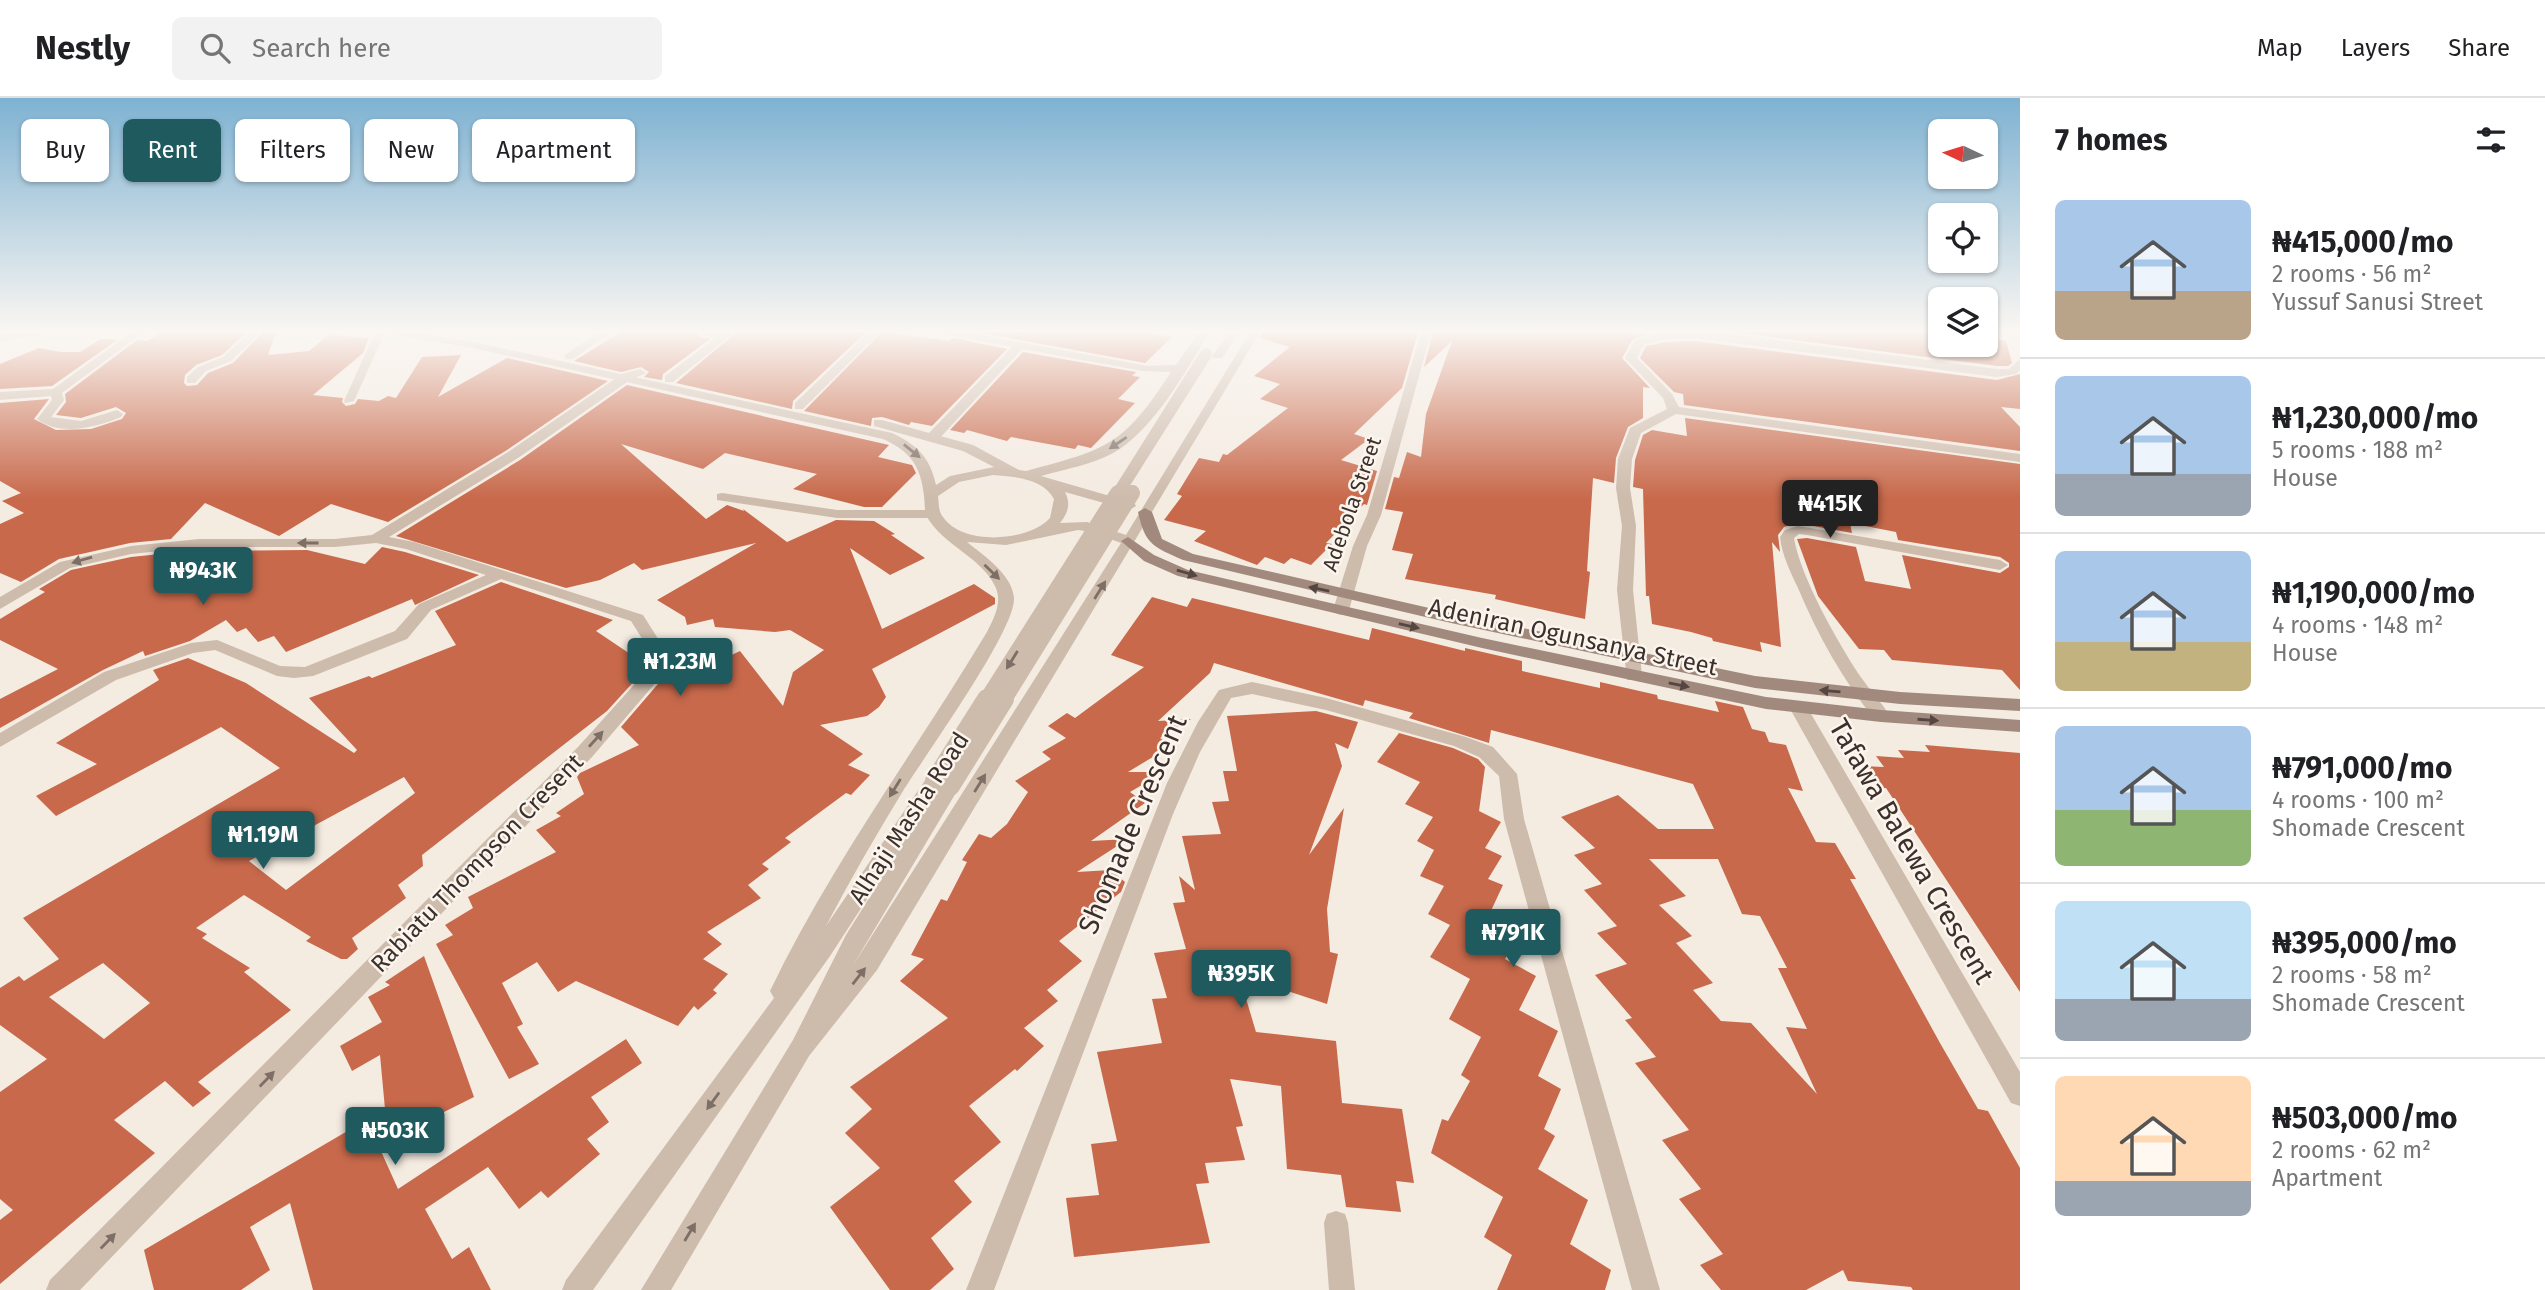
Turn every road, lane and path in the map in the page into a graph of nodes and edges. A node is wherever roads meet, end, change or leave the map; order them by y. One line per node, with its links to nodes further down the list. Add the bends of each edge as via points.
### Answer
1 (1165, 387): 21 (street, one-way to 21, via 1134,432 1111,449 1082,461)
2 (62, 388): 13 (street)
3 (355, 388): 15 (lane)
4 (614, 388): 28 (street, Rabiatu Thompson Cresent)
5 (686, 388): 23 (street, one-way to 23, via 887,436 916,450 924,462)
6 (709, 388): 16 (street)
7 (819, 388): 16 (street)
8 (980, 388): 19 (street)
9 (1192, 388): 42 (street, Alhaji Masha Road, bridge)
10 (1221, 388): 25 (street)
11 (1410, 388): 32 (street, Adebola Street, via 1374,515)
12 (1659, 388): 17 (street)
13 (56, 392): 14 (street); 18 (street, via 58,400 43,419 86,426)
14 (0, 396)
15 (349, 401)
16 (799, 407): 19 (street)
17 (1675, 410): 20 (street); 34 (street, via 1635,431 1625,459 1623,488 1629,526 1625,590)
18 (117, 414)
19 (933, 437): 21 (street)
20 (2020, 458)
21 (1021, 474): 22 (street); 23 (street, via 973,474)
22 (1045, 482): 25 (street); 27 (street, via 1058,492 1062,504 1049,527)
23 (931, 494): 26 (street)
24 (722, 497): 26 (street, via 836,514)
25 (1145, 512): 29 (street); 32 (main road, Adeniran Ogunsanya Street, one-way to 25, via 1180,555 1152,536)
26 (938, 520): 27 (street, via 960,535 983,540); 43 (street, one-way to 43, via 953,540 1003,584 1006,606 969,675 830,895)
27 (1032, 536): 29 (street, via 1077,524)
28 (376, 539): 31 (street, Rabiatu Thompson Cresent, via 409,545); 33 (street, Rabiatu Thompson Cresent, one-way to 33, via 199,543 131,550 65,565)
29 (1128, 541): 32 (main road, Adeniran Ogunsanya Street, one-way to 32, via 1149,558 1184,573); 44 (street, one-way to 29, via 869,963)
30 (2000, 565): 36 (street, via 1797,529 1791,532 1789,551 1801,579 1836,655)
31 (498, 575): 41 (street, via 425,607 401,635 307,672 277,671 217,645 191,648 110,676); 47 (street, Rabiatu Thompson Cresent, one-way to 31, via 457,885 660,667 654,645 637,618)
32 (1342, 602): 34 (main road, Adeniran Ogunsanya Street); 35 (main road, Adeniran Ogunsanya Street, one-way to 35)
33 (0, 604)
34 (1632, 657): 35 (street); 36 (main road, Adeniran Ogunsanya Street, one-way to 34, via 1755,682)
35 (1633, 676): 38 (main road, Adeniran Ogunsanya Street, one-way to 38)
36 (1862, 694): 37 (main road, Adeniran Ogunsanya Street); 39 (street)
37 (2020, 705)
38 (1798, 707): 39 (main road, Adeniran Ogunsanya Street); 45 (street, Tafawa Balewa Crescent)
39 (1881, 716): 40 (main road, Adeniran Ogunsanya Street, one-way to 40)
40 (2020, 726)
41 (0, 741)
42 (943, 784): 43 (street, Alhaji Masha Road); 44 (street, Alhaji Masha Road, via 854,941)
43 (753, 1046): 48 (street, Alhaji Masha Road, one-way to 48)
44 (801, 1048): 49 (street, Alhaji Masha Road, one-way to 44)
45 (2020, 1095)
46 (1336, 1223): 51 (lane)
47 (60, 1290)
48 (576, 1290)
49 (655, 1290)
50 (980, 1290): 52 (street, Shomade Crescent, via 1175,788 1225,694 1252,688 1461,741 1486,752 1508,774 1514,819)
51 (1342, 1290)
52 (1646, 1290)

